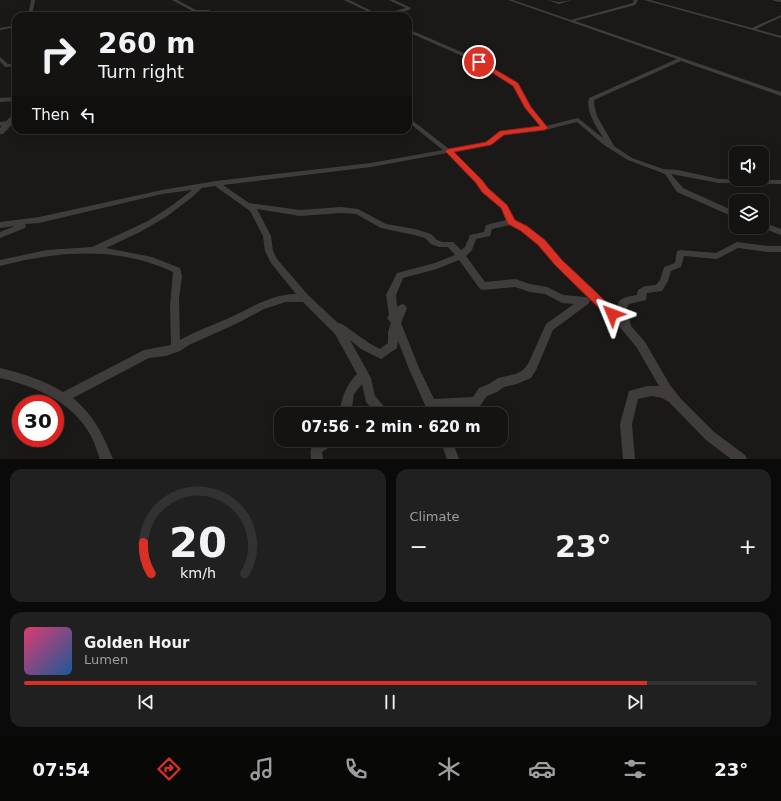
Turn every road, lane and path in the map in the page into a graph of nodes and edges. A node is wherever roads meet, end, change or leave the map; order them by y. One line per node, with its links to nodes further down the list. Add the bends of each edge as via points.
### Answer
1 (33, 0): 12 (street)
2 (174, 0): 13 (street, via 195,11)
3 (346, 0): 14 (street)
4 (391, 0): 15 (street, via 408,9)
5 (510, 0): 17 (street)
6 (550, 0): 7 (street, via 559,3)
7 (570, 0)
8 (636, 0): 17 (street, via 634,4)
9 (646, 0): 20 (street)
10 (776, 0): 11 (street)
11 (781, 1)
12 (31, 12)
13 (208, 12)
14 (372, 12)
15 (396, 12)
16 (781, 16): 20 (street)
17 (572, 21): 24 (street)
18 (12, 27): 19 (street)
19 (0, 29)
20 (752, 29): 22 (street)
21 (412, 32): 33 (street, via 475,60 516,84 528,108)
22 (781, 37)
23 (0, 58): 25 (street, via 7,66)
24 (682, 59): 26 (street); 35 (street, via 591,99 594,113)
25 (12, 65)
26 (781, 94)
27 (12, 99): 28 (street)
28 (0, 100)
29 (12, 120): 31 (street)
30 (412, 122): 36 (street)
31 (9, 123): 32 (street); 34 (street)
32 (0, 124)
33 (545, 128): 35 (street, via 578,120); 36 (street, via 502,133 488,143)
34 (0, 132)
35 (612, 148): 37 (street, via 639,164)
36 (448, 151): 39 (street, via 371,164); 44 (street, via 504,207)
37 (664, 171): 38 (street, via 719,181); 42 (street, via 680,190)
38 (781, 182)
39 (216, 183): 40 (street); 41 (street)
40 (200, 186): 43 (street, via 149,194); 49 (street, via 155,221)
41 (248, 205): 51 (street, via 300,213 341,210 358,212 384,226 428,236 442,245 450,244); 53 (street, via 253,209 267,236 274,262)
42 (729, 212)
43 (39, 220): 45 (street); 48 (street)
44 (511, 222): 51 (street, via 489,227 487,234 472,237 469,248); 54 (street, via 542,242)
45 (0, 226)
46 (769, 228): 47 (street)
47 (781, 232)
48 (0, 235)
49 (95, 249): 52 (street, via 55,251); 58 (street, via 141,257 177,270 173,321)
50 (781, 249): 57 (street, via 737,245 717,256 680,253 678,266 668,269 659,288 645,290 641,293 643,298 626,301 623,304)
51 (461, 256): 54 (street, via 484,286 515,283 547,291 562,298); 55 (street, via 437,266 400,275 391,295)
52 (0, 263)
53 (306, 298): 56 (street); 58 (street, via 286,298 269,303)
54 (589, 298): 57 (street); 68 (street, via 549,327 527,374 502,382 483,392 476,402)
55 (396, 320): 56 (street, via 390,320 402,308 393,332 393,345 381,354 365,346); 67 (street)
56 (332, 322): 60 (street)
57 (626, 327): 64 (street, via 641,345)
58 (176, 348): 62 (street, via 166,352 148,353)
59 (0, 373): 61 (street, via 15,376)
60 (363, 376): 65 (street, via 351,388); 66 (street, via 370,398)
61 (57, 395)
62 (64, 397)
63 (64, 399): 71 (street, via 88,421 102,443)
64 (677, 403): 74 (street, via 666,394 656,391 633,395 626,424); 75 (street, via 710,436)
65 (346, 407)
66 (377, 407)
67 (431, 407)
68 (445, 407)
69 (319, 447): 72 (street, via 316,449)
70 (449, 447): 73 (street)
71 (106, 459)
72 (317, 459)
73 (453, 459)
74 (629, 459)
75 (741, 459)

